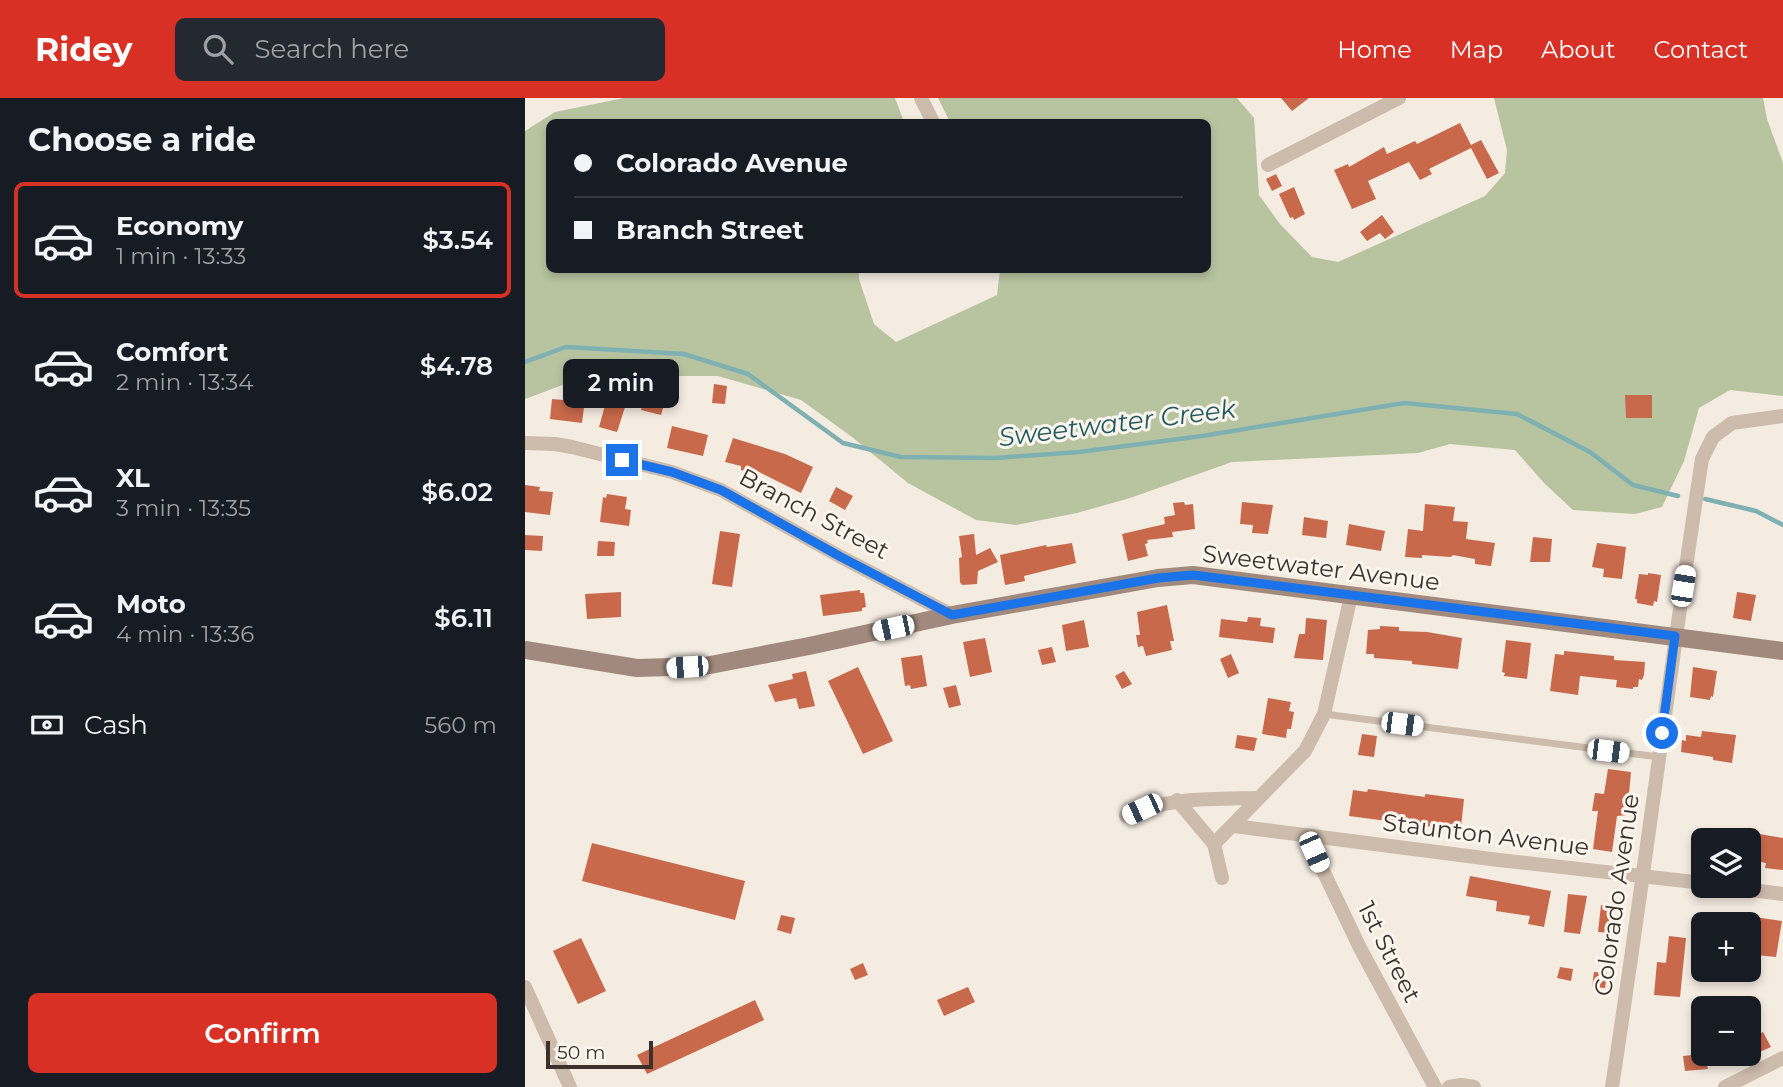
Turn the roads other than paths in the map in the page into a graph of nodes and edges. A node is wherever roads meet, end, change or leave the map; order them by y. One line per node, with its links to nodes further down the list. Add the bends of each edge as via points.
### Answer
1 (921, 98): 3 (street)
2 (1399, 98): 4 (street)
3 (932, 119)
4 (1268, 165)
5 (1783, 416): 9 (street, Colorado Avenue, via 1732,424 1713,437 1702,459)
6 (525, 443): 8 (street, Branch Street, via 563,445 705,483)
7 (1351, 596): 8 (street, Sweetwater Avenue, via 1212,576 1175,576); 9 (street, Sweetwater Avenue); 12 (street)
8 (952, 615): 10 (street, Sweetwater Avenue, via 705,666 637,668)
9 (1675, 636): 11 (street, Sweetwater Avenue); 13 (street, Colorado Avenue)
10 (525, 650)
11 (1783, 651)
12 (1325, 714): 13 (lane); 14 (street, via 1305,751)
13 (1659, 757): 20 (street, Colorado Avenue)
14 (1257, 798): 15 (street); 17 (street)
15 (1177, 800): 16 (street); 19 (street)
16 (1126, 817)
17 (1234, 826): 18 (street, Staunton Avenue); 19 (street)
18 (1307, 837): 20 (street, Staunton Avenue); 28 (street, 1st Street)
19 (1214, 844): 21 (street)
20 (1644, 875): 22 (street, Staunton Avenue); 31 (street, Colorado Avenue)
21 (1222, 878)
22 (1691, 881)
23 (1761, 891): 24 (street)
24 (1783, 894)
25 (525, 987): 27 (street)
26 (1783, 1058): 32 (street)
27 (570, 1087)
28 (1434, 1087)
29 (1449, 1087): 30 (street)
30 (1473, 1087)
31 (1612, 1087)
32 (1725, 1087)

